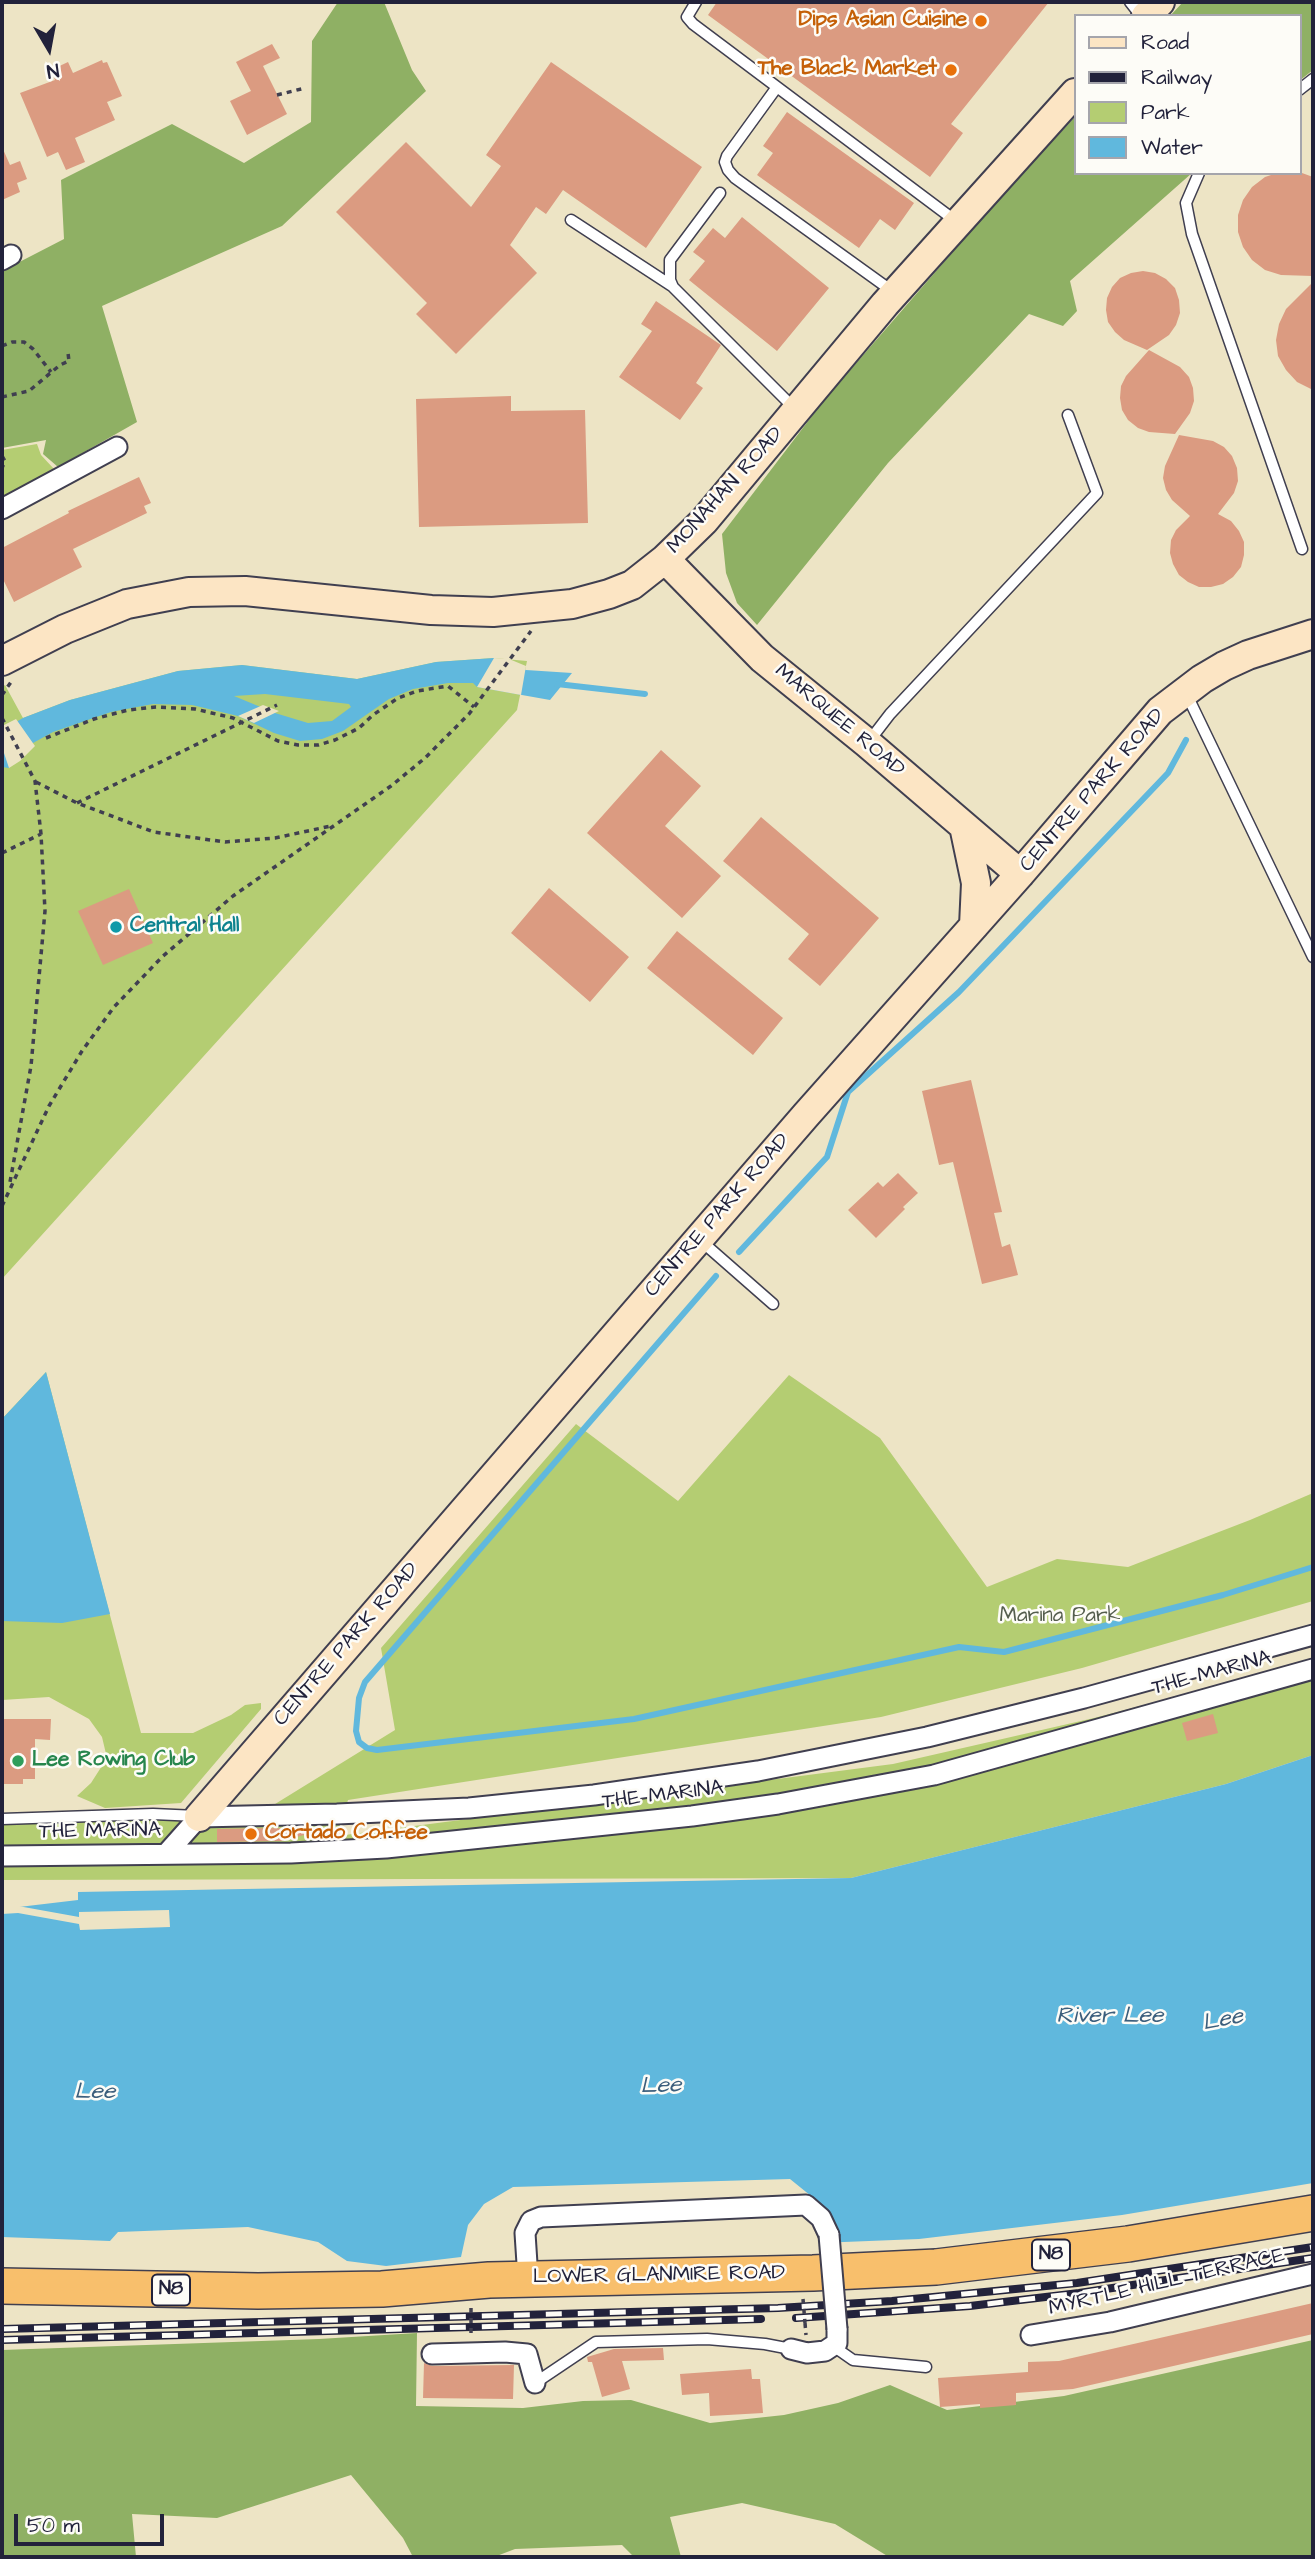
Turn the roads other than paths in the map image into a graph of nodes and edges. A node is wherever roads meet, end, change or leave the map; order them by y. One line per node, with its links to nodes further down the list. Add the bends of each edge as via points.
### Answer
1 (696, 2): 2 (lane, via 687,17 693,24)
2 (777, 87): 7 (lane); 9 (lane, via 727,156 728,170)
3 (1074, 94): 7 (street, MONAHAN ROAD)
4 (1198, 175): 14 (lane, via 1186,204 1192,234)
5 (720, 193): 8 (lane, via 670,260)
6 (571, 220): 8 (lane)
7 (958, 222): 9 (street, MONAHAN ROAD)
8 (673, 286): 10 (lane)
9 (895, 293): 10 (street, MONAHAN ROAD)
10 (796, 411): 15 (street, MONAHAN ROAD, via 722,501)
11 (1068, 415): 19 (lane, via 1097,492)
12 (117, 447): 13 (street)
13 (2, 509)
14 (1301, 549)
15 (665, 559): 17 (street, MONAHAN ROAD, via 632,585 609,594 572,604 506,611 431,610 235,590 173,594 95,616); 19 (street, MARQUEE ROAD, via 762,658)
16 (1313, 634): 18 (street, CENTRE PARK ROAD, via 1248,655)
17 (8, 669)
18 (1185, 692): 21 (street, CENTRE PARK ROAD, via 1160,711); 23 (lane)
19 (867, 743): 20 (street, MARQUEE ROAD)
20 (964, 826): 21 (street, MARQUEE ROAD); 22 (street, via 976,883)
21 (1020, 874): 22 (street, CENTRE PARK ROAD)
22 (974, 926): 24 (street, CENTRE PARK ROAD)
23 (1313, 957)
24 (699, 1239): 25 (lane); 28 (street, CENTRE PARK ROAD)
25 (774, 1304)
26 (1313, 1635): 28 (street, THE MARINA, via 927,1737 758,1771 468,1808)
27 (1313, 1669): 30 (street, THE MARINA, via 934,1775 778,1804 386,1848)
28 (199, 1817): 29 (lane); 30 (street, CENTRE PARK ROAD)
29 (2, 1819)
30 (166, 1854): 31 (street, THE MARINA)
31 (2, 1856)
32 (1313, 2213): 34 (highway, LOWER GLANMIRE ROAD / N8, via 1128,2244 936,2267)
33 (1313, 2274): 36 (street, MYRTLE HILL TERRACE)
34 (528, 2279): 35 (highway, LOWER GLANMIRE ROAD / N8, via 382,2289 258,2291); 37 (street, bridge, via 526,2234 531,2221 541,2217 806,2205 821,2218 829,2235)
35 (2, 2286)
36 (1031, 2336)
37 (835, 2337): 38 (street, via 825,2351); 40 (lane, via 853,2360)
38 (791, 2349): 41 (lane, via 707,2339 596,2342)
39 (432, 2354): 41 (street, via 527,2354)
40 (926, 2367)
41 (535, 2383)

